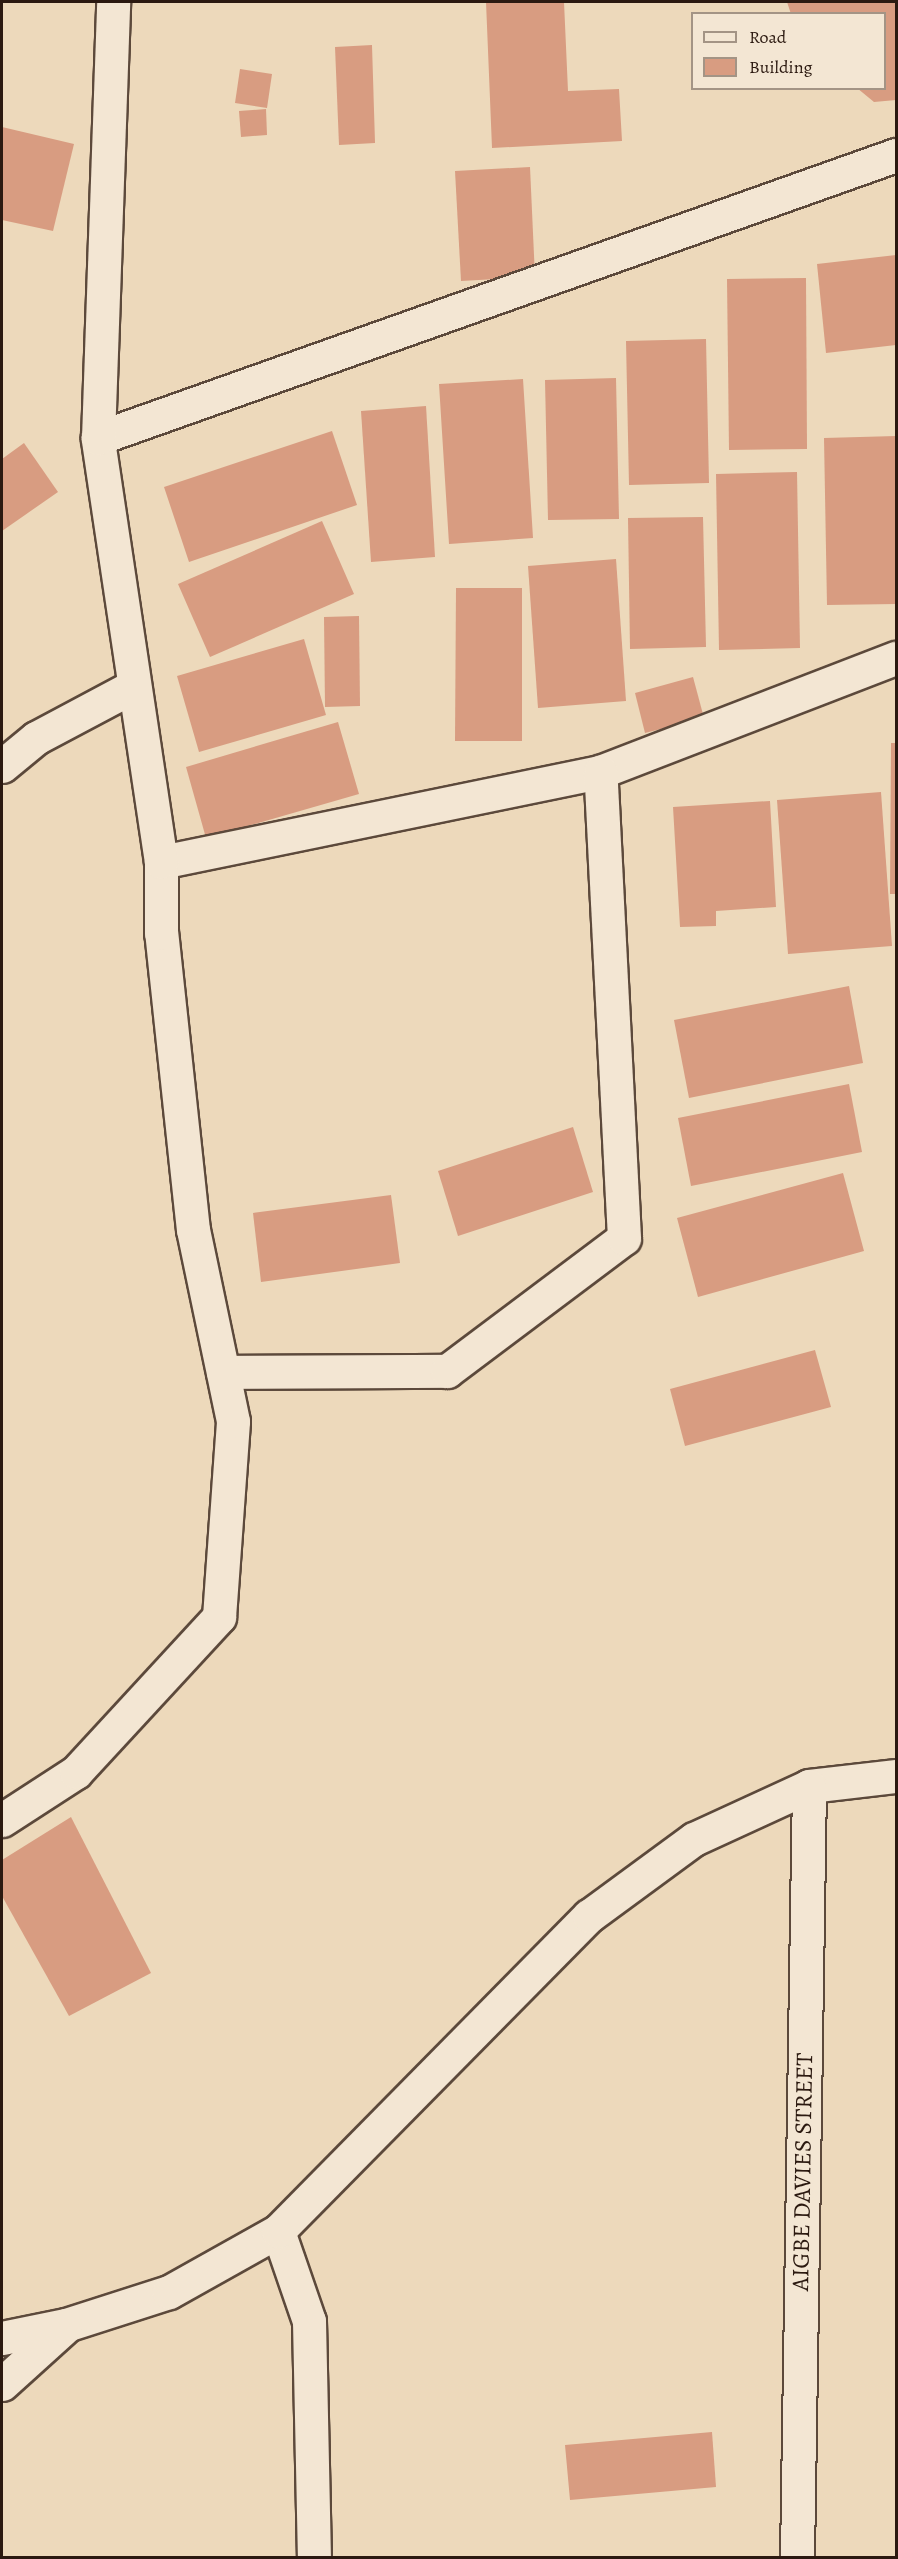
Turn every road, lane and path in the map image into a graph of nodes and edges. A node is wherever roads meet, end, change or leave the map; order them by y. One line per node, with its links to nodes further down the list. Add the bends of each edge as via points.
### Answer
1 (114, 2): 3 (street)
2 (897, 155): 3 (street)
3 (98, 438): 5 (street)
4 (897, 658): 7 (street)
5 (134, 686): 6 (street, via 36,738); 8 (street)
6 (2, 766)
7 (600, 772): 8 (street); 9 (street, via 624,1238 447,1371)
8 (161, 862): 9 (street, via 160,933 194,1230)
9 (223, 1372): 12 (street, via 233,1421 219,1617 76,1772)
10 (897, 1776): 11 (street)
11 (809, 1786): 13 (street, via 694,1839 589,1916); 18 (street, AIGBE DAVIES STREET)
12 (2, 1820)
13 (278, 2231): 14 (street, via 170,2292); 17 (street, via 309,2321)
14 (66, 2325): 15 (street); 16 (street)
15 (2, 2338)
16 (2, 2384)
17 (314, 2558)
18 (797, 2558)

